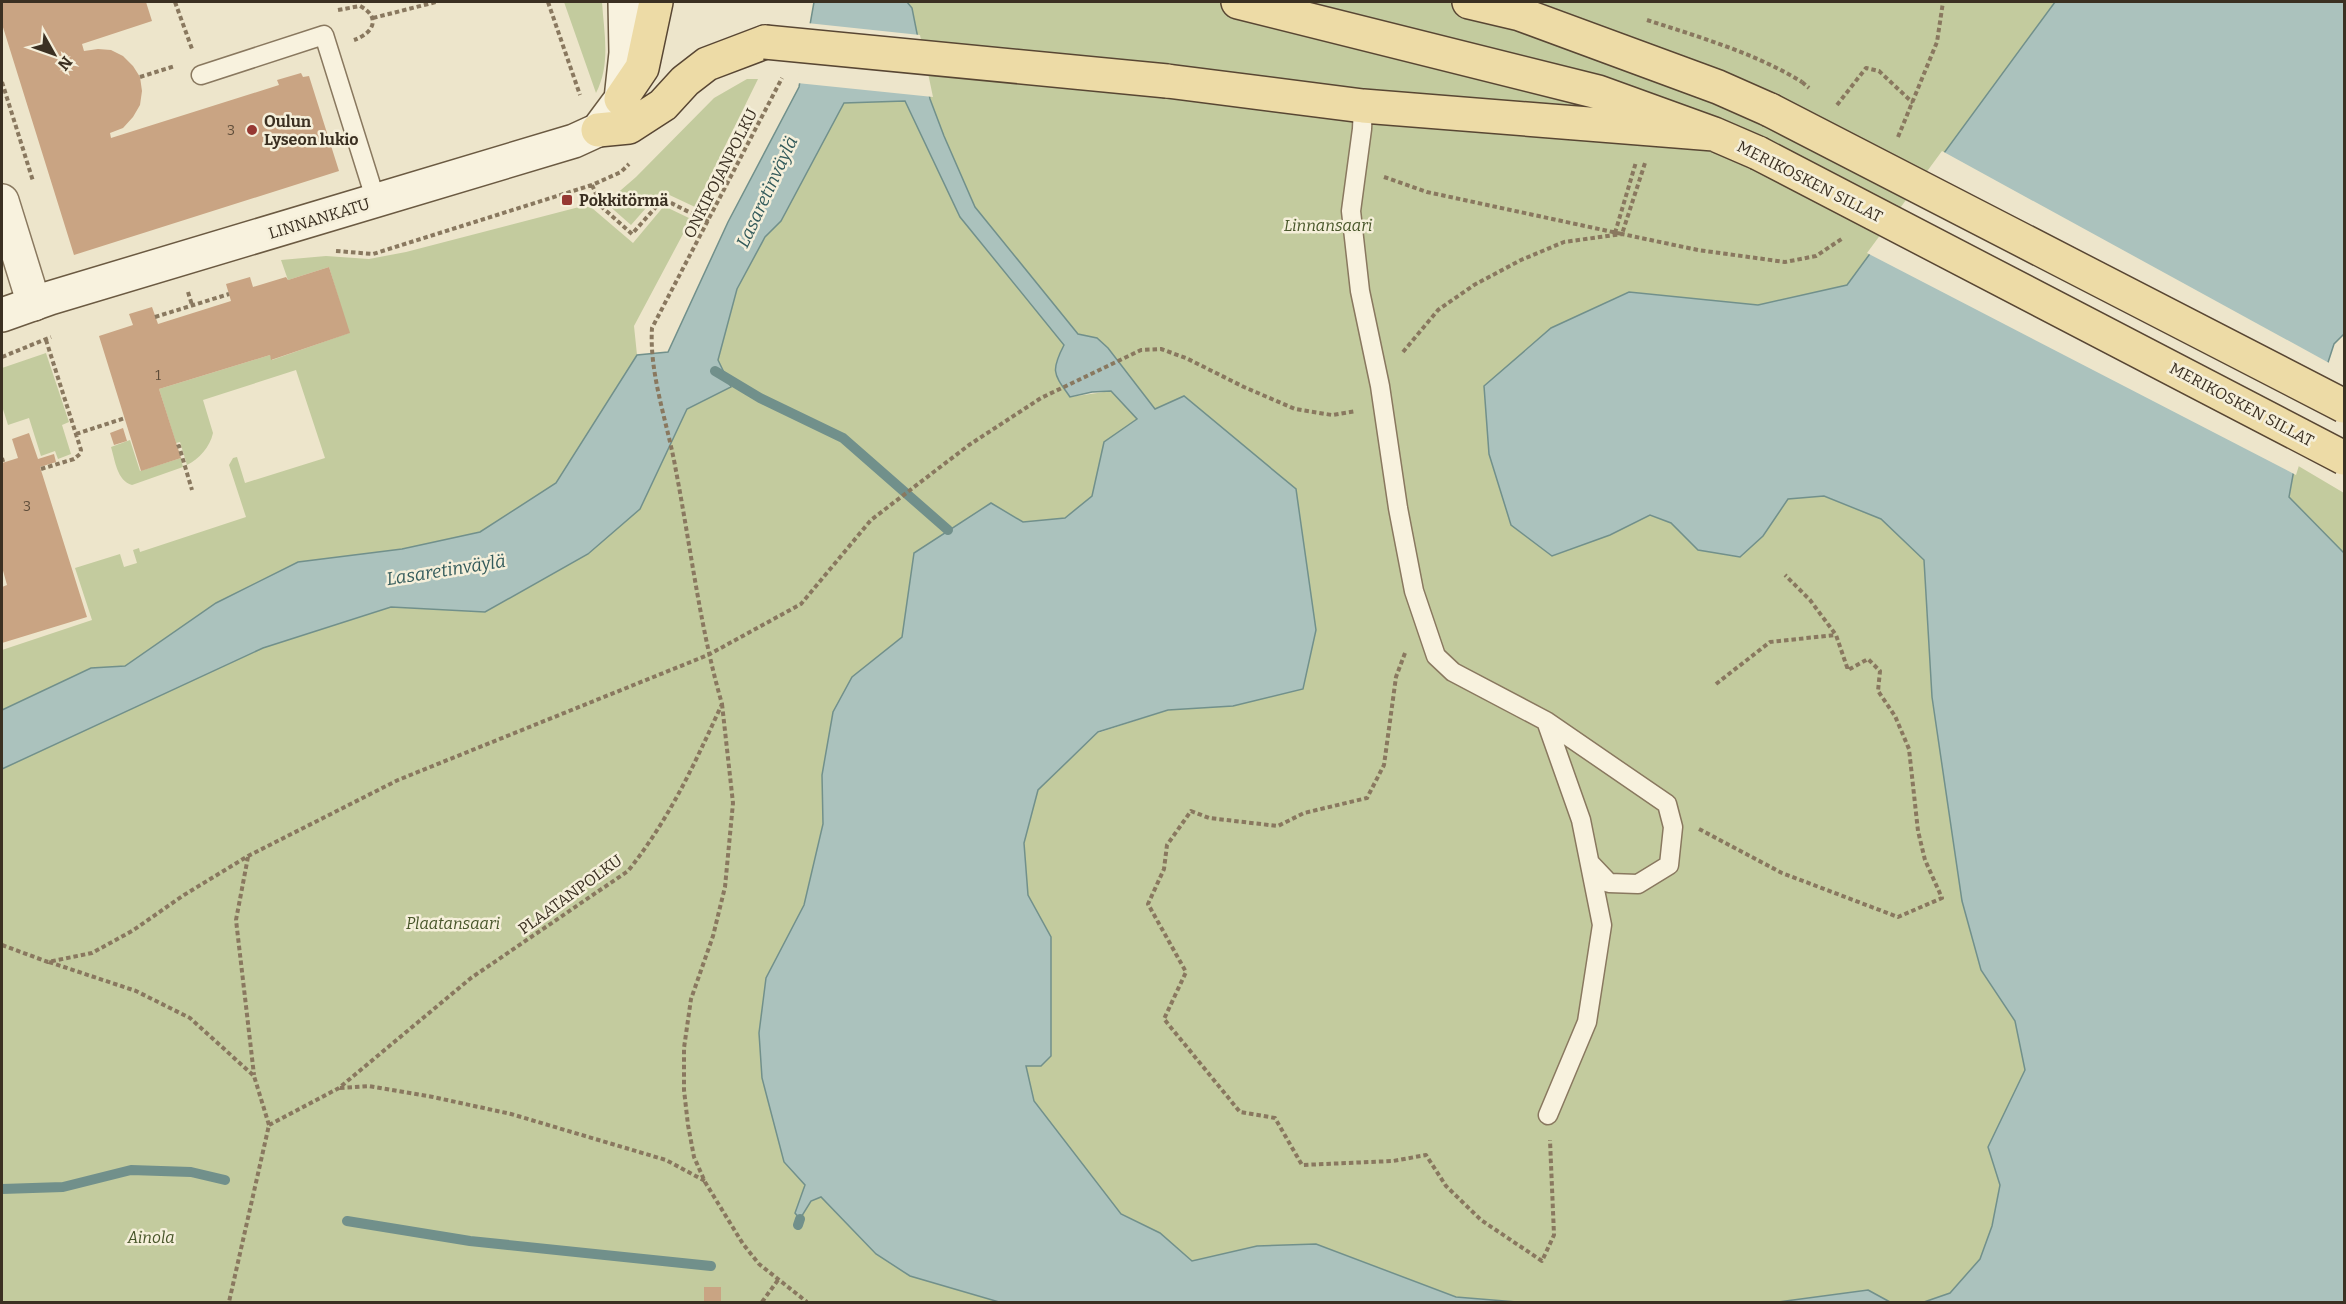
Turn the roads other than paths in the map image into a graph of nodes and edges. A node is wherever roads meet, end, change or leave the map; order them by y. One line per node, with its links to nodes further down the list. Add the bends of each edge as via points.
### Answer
1 (625, 2): 6 (main road, via 626,53)
2 (656, 2): 6 (main road, via 642,68)
3 (1238, 2): 9 (main road, MERIKOSKEN SILLAT, via 1598,92)
4 (1469, 2): 14 (main road, bridge, via 1520,14 1770,110)
5 (198, 67): 11 (lane, via 324,35)
6 (621, 99): 8 (main road, LINNANKATU)
7 (1363, 106): 8 (main road, bridge, via 1167,81 765,42 707,64 663,105 629,127); 9 (main road); 16 (lane, via 1351,211 1360,291 1414,591 1436,657 1453,672)
8 (591, 117): 11 (main road, LINNANKATU, via 574,141)
9 (1714, 134): 15 (main road, MERIKOSKEN SILLAT, bridge, via 1758,153)
10 (2, 201): 12 (main road)
11 (376, 201): 12 (main road, LINNANKATU)
12 (34, 304): 13 (main road, LINNANKATU)
13 (2, 315)
14 (2344, 406)
15 (2344, 458)
16 (1546, 721): 17 (lane, via 1581,820); 17 (lane, via 1667,804 1670,813 1673,827 1668,865 1638,884 1609,883)
17 (1590, 863): 18 (lane, via 1602,925 1587,1022)
18 (1548, 1115)

